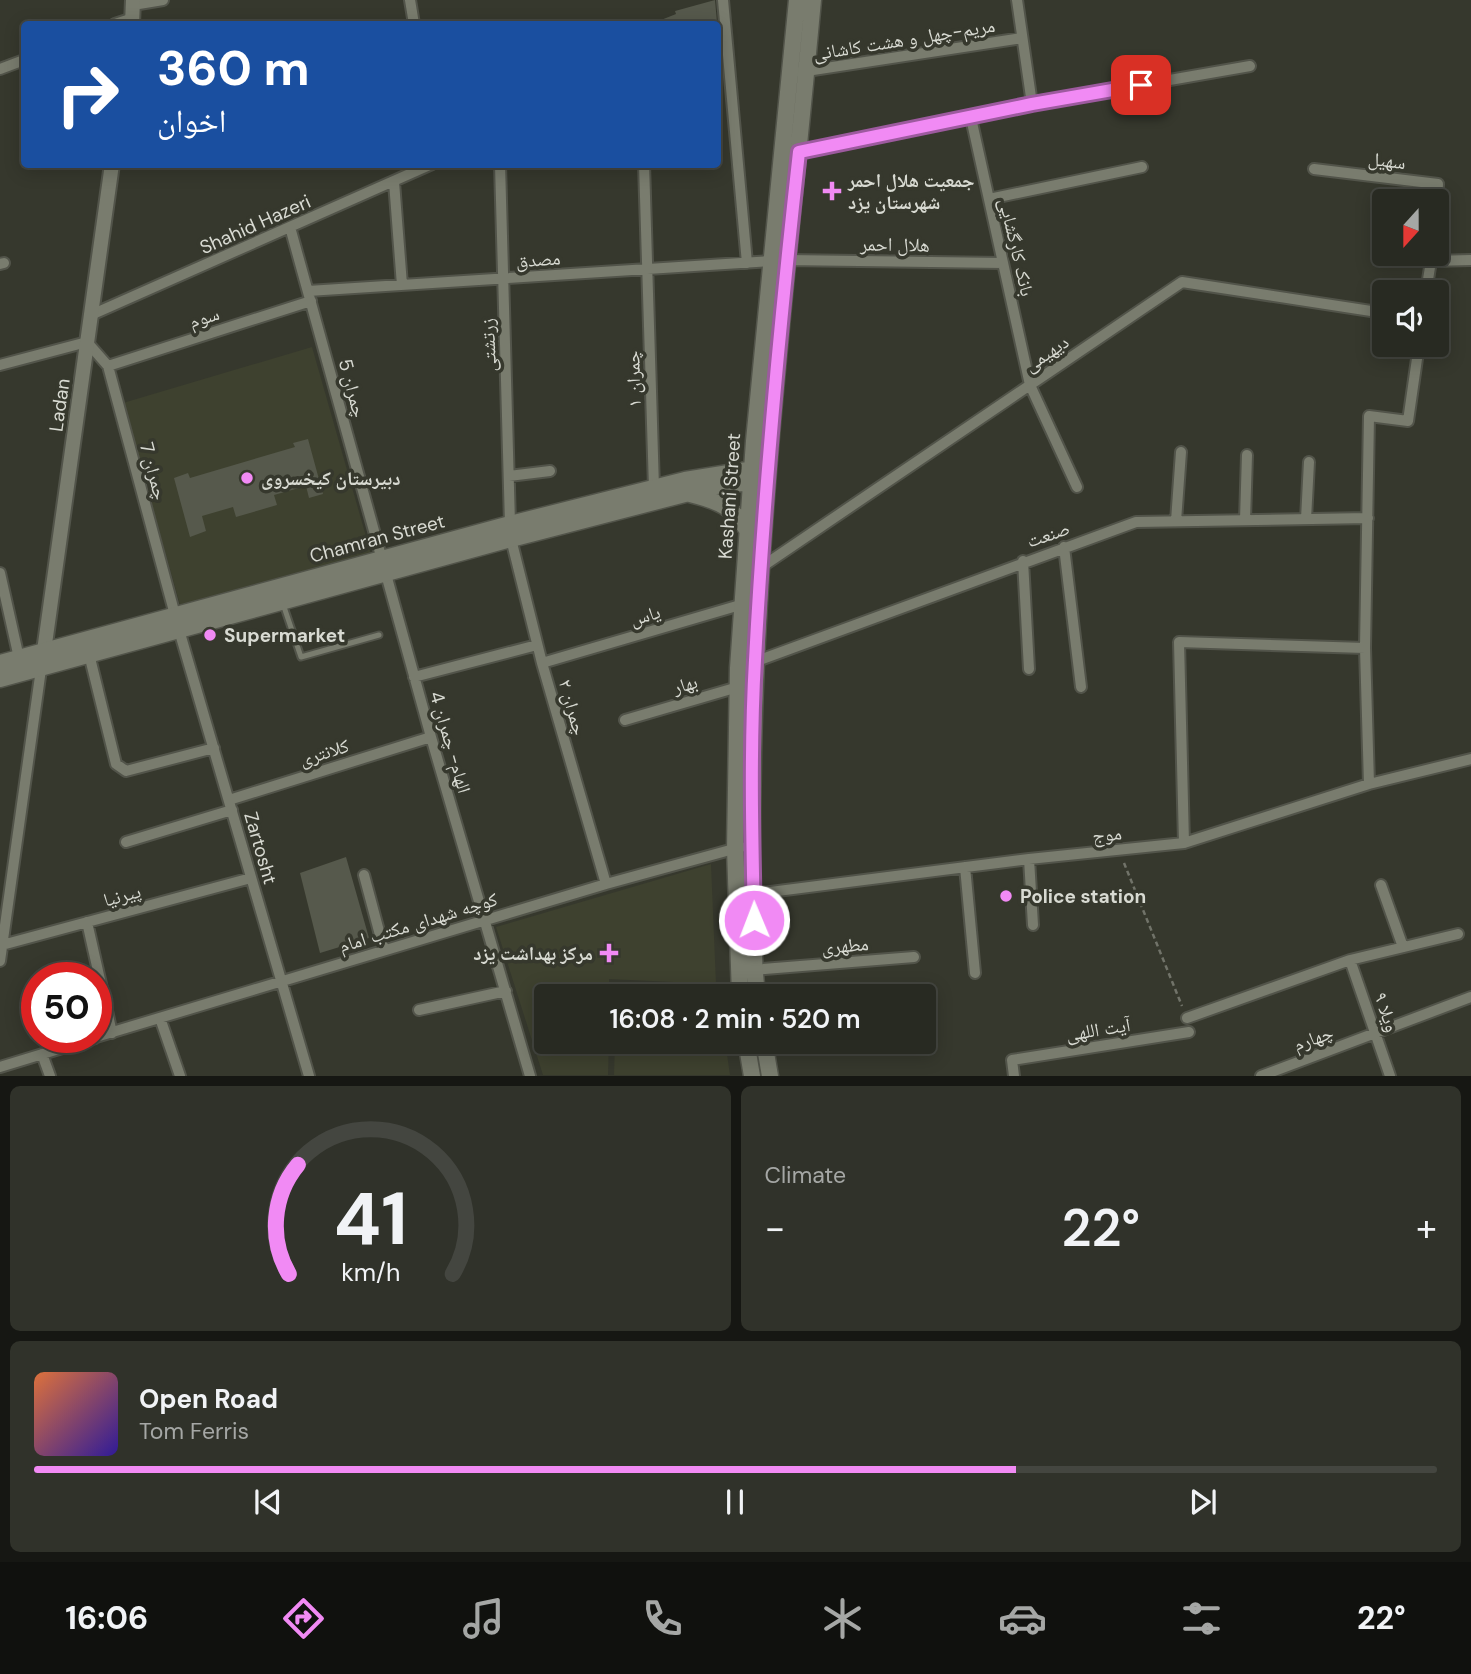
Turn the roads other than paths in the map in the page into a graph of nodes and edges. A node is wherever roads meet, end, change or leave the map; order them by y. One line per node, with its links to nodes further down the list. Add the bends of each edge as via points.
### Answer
1 (163, 0): 7 (street)
2 (410, 0): 8 (street)
3 (723, 0): 9 (street)
4 (797, 0): 14 (main road, Kashani Street)
5 (813, 0): 14 (main road, Kashani Street)
6 (1017, 0): 10 (street)
7 (133, 12)
8 (414, 21)
9 (722, 36): 33 (street)
10 (1022, 38): 14 (street, مریم-چهل و هشت کاشانی); 15 (street)
11 (21, 61): 13 (street)
12 (1250, 66): 15 (street)
13 (0, 69)
14 (798, 72): 17 (main road, Kashani Street); 18 (main road, Kashani Street)
15 (1032, 104): 16 (street)
16 (971, 118): 17 (street); 27 (street, بانک کارگشایی)
17 (799, 152): 18 (street); 30 (main road, Kashani Street)
18 (780, 156): 32 (main road, Kashani Street)
19 (1142, 166): 27 (street)
20 (111, 168): 40 (street, Ladan)
21 (424, 168): 25 (street, Shahid Hazeri)
22 (500, 168): 36 (street, زرتشتی)
23 (644, 168): 35 (street)
24 (1314, 169): 26 (street, سهیل, via 1438,184)
25 (394, 182): 28 (street, Shahid Hazeri); 37 (street)
26 (1438, 189)
27 (989, 199): 34 (street, بانک کارگشایی)
28 (290, 227): 38 (street, چمران 5); 40 (street, Shahid Hazeri)
29 (1449, 258): 31 (street)
30 (787, 260): 32 (street, هلال احمر); 34 (street, هلال احمر); 52 (main road, Kashani Street)
31 (1471, 260)
32 (770, 261): 33 (street, مصدق); 46 (main road, Kashani Street)
33 (747, 263): 35 (street, مصدق)
34 (1003, 263): 45 (street, بانک کارگشایی)
35 (647, 269): 36 (street, مصدق); 56 (street, چمران ۱)
36 (503, 278): 37 (street, مصدق); 53 (street, زرتشتی)
37 (401, 285): 38 (street, مصدق)
38 (309, 296): 44 (street, سوم); 66 (street, چمران 5)
39 (1372, 311): 45 (street, دیهیمی, via 1182,282)
40 (91, 315): 41 (street, Ladan)
41 (88, 342): 43 (street); 44 (street, چمران 7); 79 (street, Ladan)
42 (1417, 357): 58 (street, via 1408,421 1369,416)
43 (0, 365)
44 (108, 366): 73 (street, چمران 7)
45 (1030, 385): 55 (street, بانک کارگشایی); 67 (street, دیهیمی)
46 (754, 441): 51 (main road); 54 (main road, Kashani Street)
47 (1181, 452): 61 (street)
48 (1247, 455): 60 (street)
49 (1309, 462): 59 (street)
50 (550, 471): 53 (street)
51 (723, 472): 54 (main road, Chamran Street); 56 (main road, Chamran Street)
52 (768, 473): 54 (main road, Chamran Street); 67 (main road, Kashani Street)
53 (509, 476): 62 (street, زرتشتی)
54 (751, 476): 57 (main road, Chamran Street); 63 (main road, Kashani Street)
55 (1077, 487)
56 (654, 488): 62 (main road, Chamran Street)
57 (688, 493): 62 (main road, Chamran Street); 63 (main road, via 718,502 740,518)
58 (1368, 518): 59 (street, صنعت); 76 (street)
59 (1306, 519): 60 (street, صنعت)
60 (1245, 520): 61 (street, صنعت)
61 (1176, 521): 64 (street, صنعت, via 1136,522)
62 (510, 531): 66 (main road, Chamran Street); 75 (street, چمران ۲)
63 (749, 533): 69 (main road, Kashani Street)
64 (1064, 547): 65 (street, صنعت); 89 (street)
65 (1023, 561): 82 (street, صنعت); 84 (street)
66 (384, 566): 71 (main road, Chamran Street); 73 (main road, Chamran Street); 85 (street, الهام- چمران 4)
67 (761, 568): 69 (street, دیهیمی); 70 (main road, Kashani Street)
68 (0, 573): 78 (street)
69 (744, 574): 72 (main road, Kashani Street)
70 (759, 599): 72 (street, یاس); 82 (main road, Kashani Street)
71 (282, 601): 73 (main road, Chamran Street); 74 (lane, via 301,657)
72 (742, 604): 81 (street, یاس); 83 (main road, Kashani Street)
73 (177, 622): 77 (main road, Chamran Street); 79 (main road, Chamran Street); 92 (street, Zartosht)
74 (379, 635)
75 (537, 645): 81 (street, چمران ۲); 85 (street)
76 (1365, 648): 94 (street); 98 (street, via 1179,642)
77 (89, 654): 79 (main road, Chamran Street); 92 (street, via 116,764 126,771)
78 (19, 658): 79 (main road, Chamran Street); 80 (main road, Chamran Street)
79 (43, 659): 86 (main road, Chamran Street); 108 (street)
80 (0, 663)
81 (542, 663): 104 (street, چمران ۲)
82 (755, 663): 83 (street, صنعت); 87 (main road, Kashani Street)
83 (738, 668): 88 (main road, Kashani Street)
84 (1029, 669)
85 (414, 677): 91 (street, الهام- چمران 4)
86 (0, 679)
87 (754, 685): 88 (street, بهار); 97 (main road, Kashani Street)
88 (738, 687): 90 (street, بهار); 99 (main road, Kashani Street)
89 (1081, 687)
90 (625, 720)
91 (430, 737): 95 (street, کلانتری); 109 (street, الهام- چمران 4)
92 (214, 748): 95 (street, Zartosht)
93 (1471, 759): 94 (street, موج)
94 (1369, 784): 98 (street, موج)
95 (230, 805): 96 (street, کلانتری); 103 (street, Zartosht)
96 (126, 842)
97 (752, 844): 99 (street, کوچه شهدای مکتب امام); 106 (main road, Kashani Street)
98 (1184, 844): 100 (street, موج)
99 (735, 849): 104 (street, کوچه شهدای مکتب امام); 107 (main road, Kashani Street)
100 (1029, 859): 101 (street, موج); 111 (street)
101 (965, 867): 106 (street, موج); 122 (street)
102 (364, 875): 115 (street)
103 (251, 878): 110 (street, پیرنیا); 123 (street, Zartosht)
104 (606, 884): 109 (street, کوچه شهدای مکتب امام)
105 (1381, 886): 114 (street)
106 (753, 895): 107 (street, موج); 120 (main road, Kashani Street)
107 (736, 896): 121 (main road, Kashani Street)
108 (3, 916): 113 (street)
109 (485, 920): 115 (street, کوچه شهدای مکتب امام); 126 (street, الهام- چمران 4)
110 (87, 922): 113 (street, پیرنیا); 119 (street)
111 (1033, 925)
112 (1458, 934): 114 (street)
113 (2, 945): 118 (street)
114 (1403, 947): 117 (street)
115 (384, 950): 123 (street, کوچه شهدای مکتب امام)
116 (914, 957): 120 (street, مطهری)
117 (1350, 960): 130 (street); 133 (street, ویلا ۹)
118 (0, 961)
119 (96, 962)
120 (755, 970): 121 (street, مطهری); 125 (main road, Kashani Street)
121 (738, 971): 124 (main road, Kashani Street)
122 (975, 973)
123 (282, 982): 129 (street, کوچه شهدای مکتب امام); 141 (street, Zartosht)
124 (739, 984)
125 (756, 984)
126 (506, 991): 128 (street); 142 (street, الهام- چمران 4)
127 (1471, 997): 133 (street, چهارم)
128 (419, 1010)
129 (160, 1018): 132 (street, کوچه شهدای مکتب امام); 140 (street)
130 (1187, 1018)
131 (1189, 1032): 145 (street, آیت اللهی, via 1012,1060)
132 (112, 1033)
133 (1376, 1034): 146 (street, چهارم); 147 (street, ویلا ۹)
134 (45, 1053): 135 (street, کوچه شهدای مکتب امام)
135 (42, 1054): 138 (street, کوچه شهدای مکتب امام); 139 (street)
136 (748, 1054): 143 (main road)
137 (766, 1054): 144 (main road)
138 (0, 1067)
139 (50, 1076)
140 (180, 1076)
141 (309, 1076)
142 (530, 1076)
143 (752, 1076)
144 (770, 1076)
145 (1014, 1076)
146 (1261, 1076)
147 (1391, 1076)

